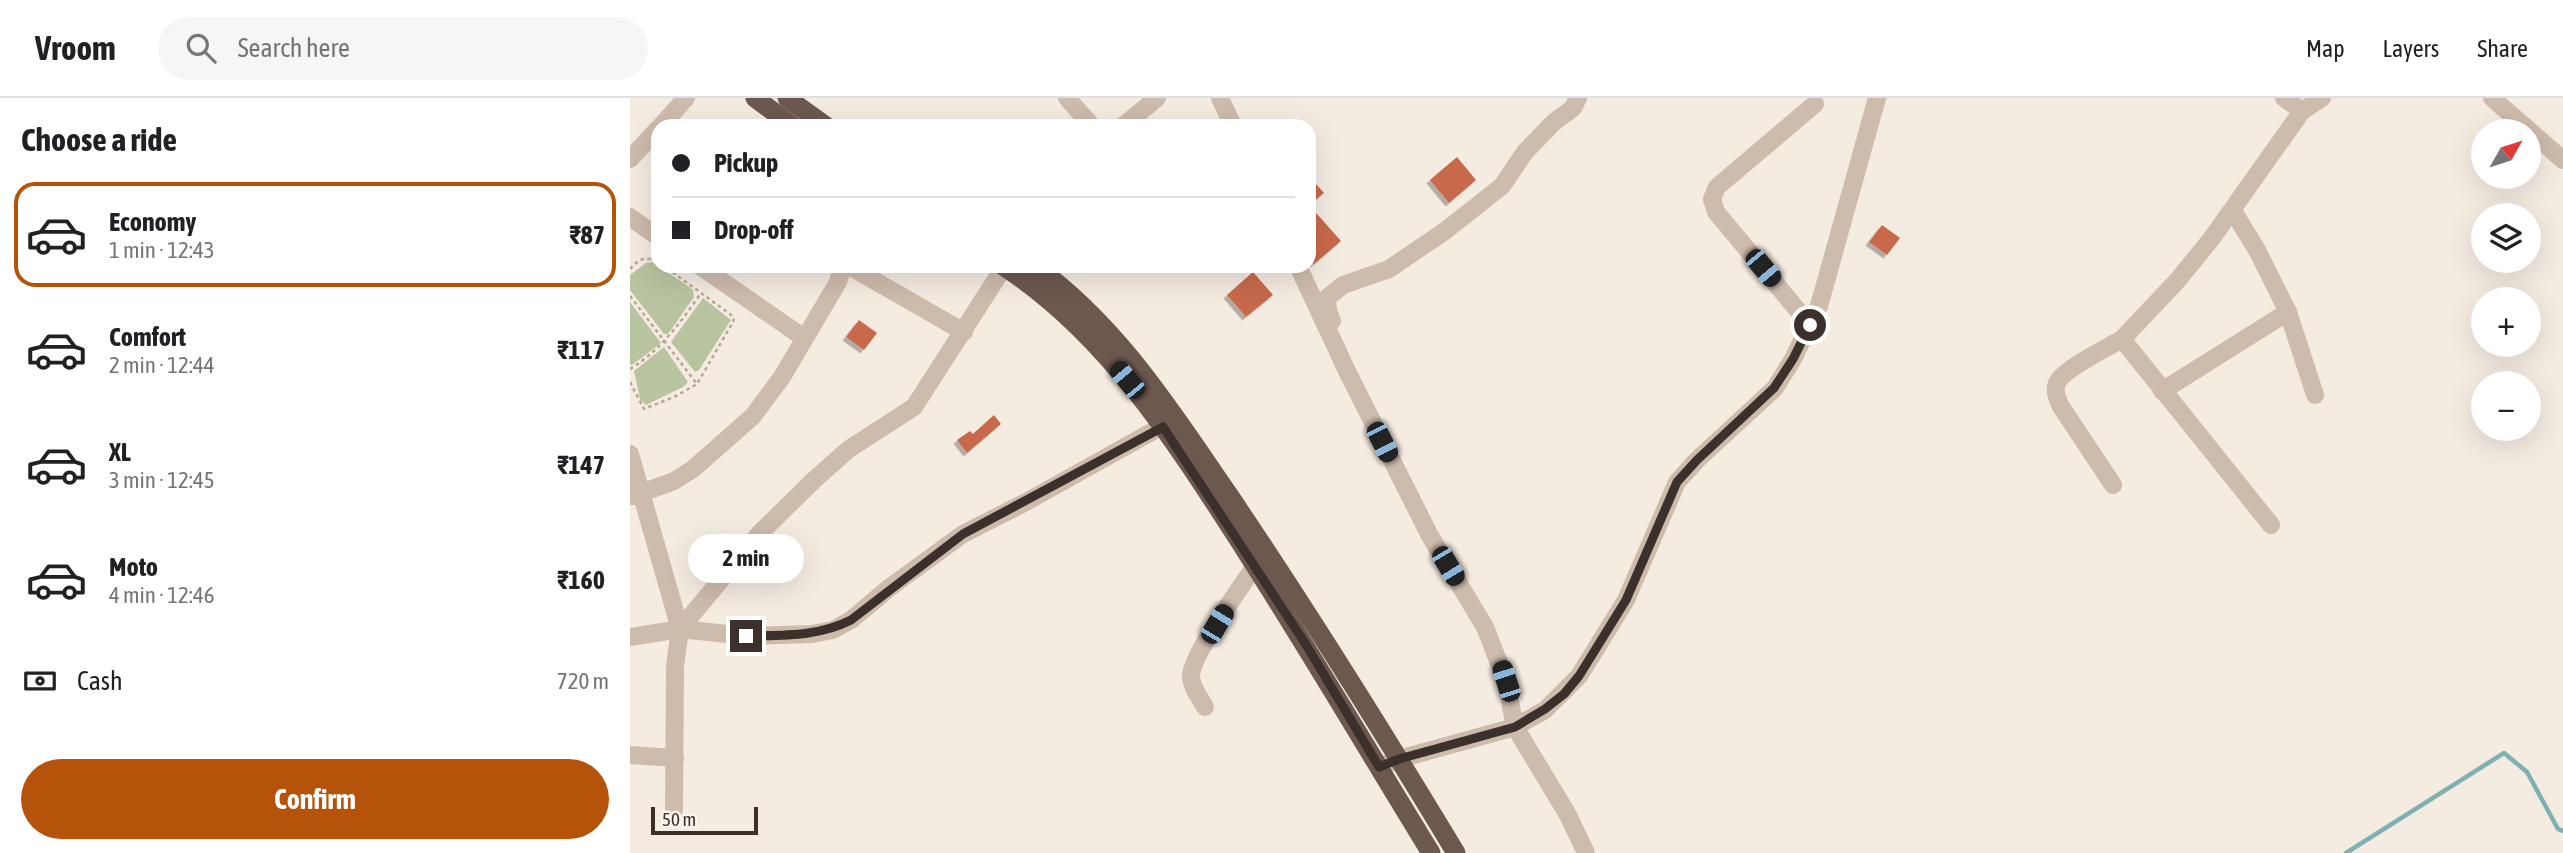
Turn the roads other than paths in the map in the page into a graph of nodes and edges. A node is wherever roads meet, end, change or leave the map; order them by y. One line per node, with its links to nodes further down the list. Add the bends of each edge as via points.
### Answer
1 (686, 98): 14 (street)
2 (755, 98): 15 (highway)
3 (787, 98): 16 (highway)
4 (1067, 98): 17 (street)
5 (1157, 98): 18 (street)
6 (1220, 98): 19 (street)
7 (1578, 98): 38 (street, via 1525,152 1502,186 1446,231 1389,268 1343,285 1327,298)
8 (1877, 98): 34 (street)
9 (2284, 98): 13 (street)
10 (2322, 98): 13 (street)
11 (2492, 98): 22 (street)
12 (1815, 104): 34 (street, via 1717,187 1712,199 1716,212)
13 (2302, 111): 23 (street)
14 (666, 119)
15 (784, 119)
16 (816, 119)
17 (1086, 119)
18 (1131, 119)
19 (1230, 119)
20 (651, 136): 21 (street)
21 (630, 159)
22 (2563, 160)
23 (2233, 211): 33 (street); 37 (street, via 2177,281)
24 (630, 217): 25 (street)
25 (651, 232)
26 (710, 273): 36 (street)
27 (841, 273): 36 (street)
28 (861, 273): 35 (street)
29 (999, 273): 35 (street)
30 (1012, 273): 41 (highway, via 1063,313)
31 (1044, 273): 41 (highway, via 1079,301 1124,348)
32 (1301, 273): 38 (street)
33 (2288, 312): 39 (street); 40 (street)
34 (1810, 325): 50 (street, via 1774,388 1677,482 1626,600 1579,676 1545,709)
35 (964, 332): 47 (street, via 914,407 849,449 815,479 759,534)
36 (804, 338): 44 (street, via 753,416 728,440 674,481)
37 (2122, 339): 39 (street); 43 (street, via 2066,373 2055,393)
38 (1347, 371): 50 (street, via 1430,536 1485,627 1506,681)
39 (2162, 391): 45 (street)
40 (2315, 395)
41 (1169, 422): 46 (highway); 47 (street, via 963,534 833,630 746,636); 53 (highway, via 1297,597)
42 (630, 454): 44 (street)
43 (2113, 485)
44 (636, 495): 47 (street)
45 (2271, 525)
46 (1255, 566): 49 (street, via 1194,663 1192,683); 54 (highway)
47 (680, 629): 48 (street); 52 (street, via 675,666)
48 (630, 637)
49 (1205, 706)
50 (1515, 727): 53 (street); 58 (street)
51 (630, 755): 52 (street)
52 (675, 758): 55 (street)
53 (1399, 759): 54 (street); 57 (highway)
54 (1379, 767): 56 (highway)
55 (674, 810)
56 (1431, 853)
57 (1456, 853)
58 (1586, 853)

